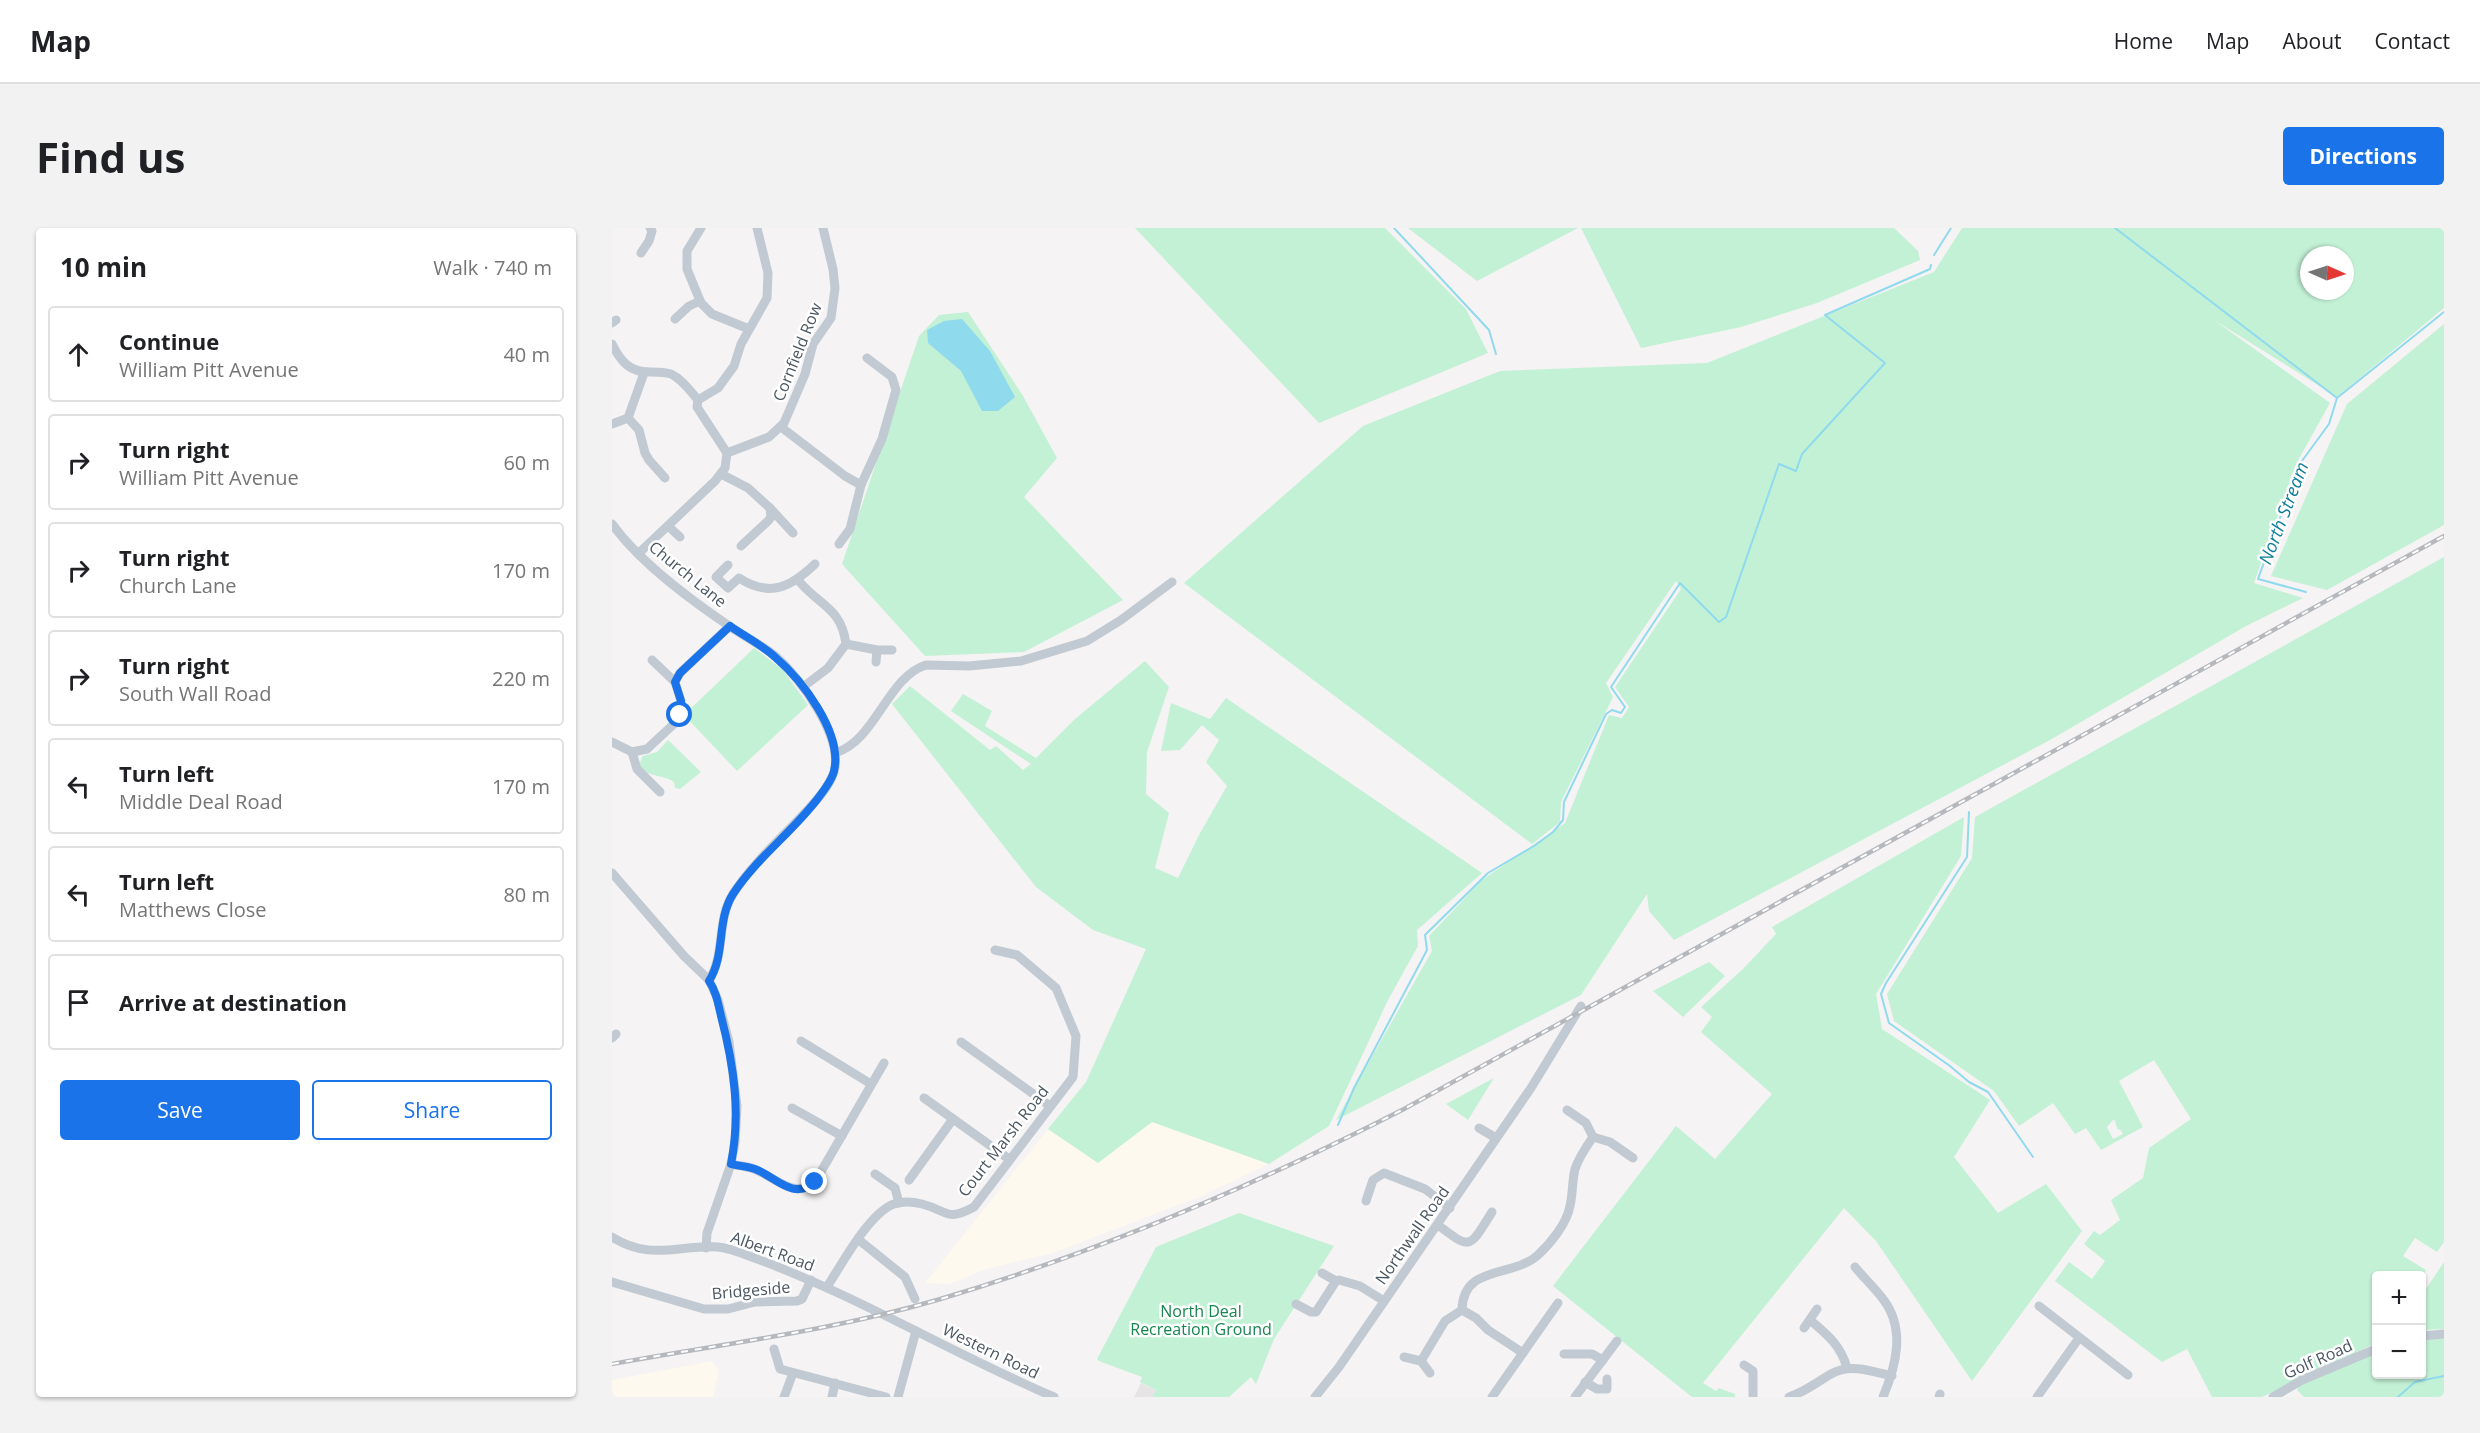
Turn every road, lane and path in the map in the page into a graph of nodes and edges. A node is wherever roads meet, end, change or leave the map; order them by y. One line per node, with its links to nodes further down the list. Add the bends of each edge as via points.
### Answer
1 (650, 228): 5 (street, via 649,241)
2 (701, 228): 6 (street, via 687,251 687,269)
3 (757, 228): 8 (street, via 769,290)
4 (823, 228): 15 (street, Cornfield Row, via 834,277 831,318 813,344 805,374)
5 (641, 254)
6 (700, 300): 7 (street); 8 (street, via 712,314)
7 (675, 319)
8 (749, 329): 12 (street, via 734,366 718,388)
9 (612, 344): 11 (street, via 628,368)
10 (867, 358): 19 (street, via 892,377 896,390 882,439)
11 (644, 373): 12 (street, via 672,375); 13 (street)
12 (699, 400): 16 (street, via 697,407)
13 (628, 418): 14 (street); 18 (street, via 639,430 651,471)
14 (612, 424)
15 (781, 427): 16 (street, Cornfield Row, via 769,437); 19 (street)
16 (727, 453): 17 (street)
17 (721, 474): 20 (street, via 748,488); 21 (street)
18 (665, 478)
19 (861, 485): 25 (street, via 850,529)
20 (770, 508): 23 (street); 26 (street, via 768,521)
21 (668, 526): 24 (street); 27 (street)
22 (613, 529): 27 (street, Church Lane)
23 (794, 533)
24 (680, 537)
25 (839, 544)
26 (741, 546)
27 (639, 553): 32 (street, Church Lane)
28 (815, 564): 30 (street)
29 (728, 565): 30 (street, via 716,577 728,588 739,578 748,584 775,589)
30 (798, 580): 33 (street, via 841,621)
31 (1172, 582): 42 (street, via 1087,640 1021,661 918,668 852,744)
32 (730, 626): 38 (street); 39 (street, Church Lane, via 774,656)
33 (846, 644): 34 (street); 39 (street, via 828,668)
34 (878, 650): 35 (street); 37 (street)
35 (892, 650)
36 (652, 660): 38 (street)
37 (876, 662)
38 (675, 682): 41 (street, via 682,709 677,721 647,749)
39 (802, 687): 42 (street, Church Lane, via 829,729)
40 (612, 742): 41 (street)
41 (633, 752): 43 (street, via 637,769)
42 (835, 753): 46 (street, via 834,773 815,802 758,862 732,896 721,930 717,968)
43 (660, 792)
44 (612, 873): 46 (street)
45 (995, 950): 55 (street, Court Marsh Road, via 1017,955 1056,988 1076,1036 1073,1077)
46 (709, 981): 67 (street, via 718,1000 735,1080 736,1128)
47 (1581, 1006): 52 (street, Northwall Road)
48 (801, 1041): 51 (street)
49 (961, 1042): 55 (street)
50 (884, 1063): 51 (street)
51 (871, 1084): 62 (street)
52 (1531, 1088): 53 (street); 64 (street, Northwall Road)
53 (1540, 1094)
54 (924, 1098): 59 (street)
55 (1050, 1106): 66 (street, Court Marsh Road)
56 (792, 1108): 57 (street)
57 (802, 1114): 60 (street); 62 (street)
58 (1570, 1116): 63 (street, via 1586,1124)
59 (953, 1119): 66 (street); 69 (street)
60 (796, 1123)
61 (1479, 1128): 64 (street)
62 (842, 1136): 67 (street, via 815,1182 802,1190 753,1168)
63 (1593, 1137): 65 (street, via 1628,1148); 93 (street, via 1575,1169 1575,1206 1563,1224 1537,1256 1475,1282 1465,1292)
64 (1496, 1138): 72 (street, Northwall Road)
65 (1633, 1158)
66 (1009, 1159): 71 (street, Court Marsh Road, via 974,1207 957,1215 922,1204)
67 (731, 1164): 79 (street, via 707,1233)
68 (875, 1174): 71 (street, via 895,1188)
69 (909, 1180)
70 (1366, 1201): 72 (street, via 1373,1180 1384,1173 1425,1189)
71 (899, 1203): 78 (street, via 878,1216)
72 (1450, 1208): 74 (street, Northwall Road)
73 (1492, 1212): 75 (street)
74 (1438, 1225): 75 (street, via 1466,1244 1473,1241); 88 (street, Northwall Road)
75 (1484, 1225): 76 (street)
76 (1494, 1231)
77 (612, 1238): 79 (street, Albert Road, via 652,1252)
78 (859, 1240): 85 (street); 87 (street, via 905,1277)
79 (706, 1248): 82 (street, Albert Road, via 733,1250)
80 (1855, 1268): 115 (street, via 1885,1300 1894,1320 1897,1358)
81 (1322, 1273): 83 (street)
82 (811, 1280): 85 (street, Albert Road); 86 (street, Bridgeside, via 802,1299 797,1301 755,1302 728,1309 704,1309)
83 (1336, 1281): 88 (street, via 1360,1286); 91 (street, via 1316,1312)
84 (612, 1282): 86 (street, Bridgeside)
85 (827, 1287): 95 (street, Albert Road)
86 (648, 1293): 90 (street)
87 (915, 1299)
88 (1384, 1301): 126 (street, Northwall Road)
89 (1558, 1303): 102 (street)
90 (645, 1304)
91 (1296, 1304)
92 (2039, 1306): 98 (street)
93 (1462, 1310): 102 (street); 107 (street, via 1445,1321)
94 (1817, 1310): 111 (street, via 1807,1324 1835,1342)
95 (916, 1331): 124 (street); 125 (street, Western Road)
96 (2444, 1334): 97 (street)
97 (2426, 1336)
98 (2079, 1338): 110 (street); 132 (street)
99 (1617, 1341): 105 (street)
100 (774, 1349): 113 (street, via 780,1369)
101 (2372, 1351): 133 (street, Golf Road, via 2302,1380)
102 (1523, 1353): 127 (street)
103 (1564, 1354): 105 (street, via 1592,1354)
104 (1404, 1357): 107 (street)
105 (1603, 1359): 118 (street)
106 (2127, 1360): 110 (street)
107 (1421, 1361): 114 (street)
108 (1760, 1362): 112 (street)
109 (1744, 1365): 112 (street)
110 (2119, 1367): 116 (street)
111 (1847, 1368): 115 (street); 120 (street)
112 (1753, 1371): 129 (street)
113 (793, 1373): 119 (street); 121 (street)
114 (1430, 1373)
115 (1892, 1376): 131 (street)
116 (2128, 1376)
117 (1607, 1379): 118 (street, via 1607,1389 1597,1389)
118 (1585, 1382): 128 (street)
119 (835, 1383): 122 (street); 123 (street)
120 (1800, 1395): 130 (street)
121 (784, 1397)
122 (832, 1397)
123 (886, 1397)
124 (898, 1397)
125 (1054, 1397)
126 (1315, 1397)
127 (1492, 1397)
128 (1575, 1397)
129 (1754, 1397)
130 (1789, 1397)
131 (1883, 1397)
132 (2037, 1397)
133 (2273, 1397)

